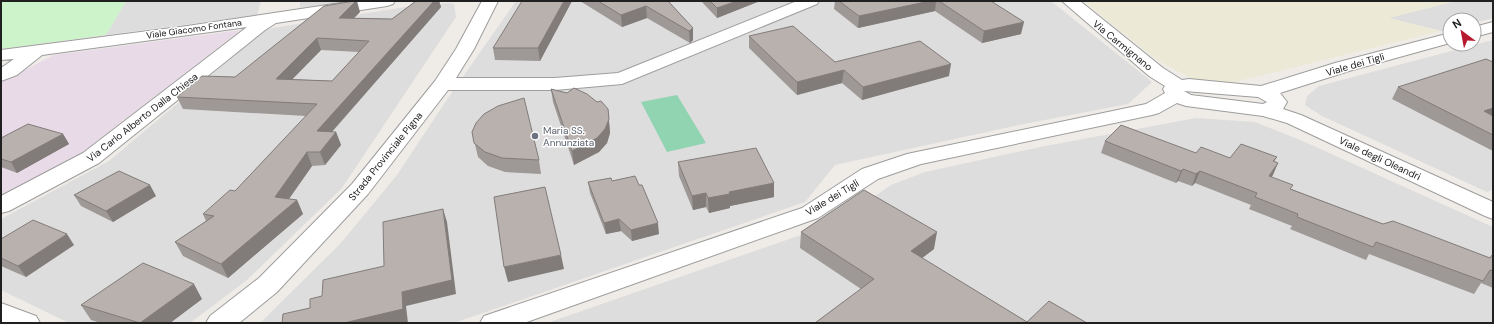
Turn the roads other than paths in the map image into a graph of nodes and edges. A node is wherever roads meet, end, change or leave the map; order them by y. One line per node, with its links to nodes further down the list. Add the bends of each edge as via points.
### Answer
1 (387, 1): 5 (street, Viale Giacomo Fontana)
2 (490, 1): 12 (street, Strada Provinciale Pigna)
3 (811, 1): 12 (street, via 622,78 558,85)
4 (1070, 1): 13 (street, Via Carmignano)
5 (277, 10): 9 (street, Viale Giacomo Fontana); 15 (street, Via Carlo Alberto Dalla Chiesa, via 91,158)
6 (1493, 27): 7 (street)
7 (1482, 30)
8 (1442, 40): 14 (street, Viale dei Tigli, via 1342,67)
9 (38, 50): 10 (street, Viale Giacomo Fontana); 11 (street)
10 (1, 55)
11 (1, 75)
12 (443, 84): 19 (street, Strada Provinciale Pigna, via 360,189 268,285)
13 (1177, 90): 14 (street, via 1189,85); 20 (street, Viale dei Tigli, via 1152,109 915,159 870,174 810,213)
14 (1264, 101): 16 (street, Viale degli Oleandri, via 1294,119)
15 (1, 206)
16 (1493, 211)
17 (1, 313): 18 (street)
18 (26, 323)
19 (220, 323)
20 (494, 323)

